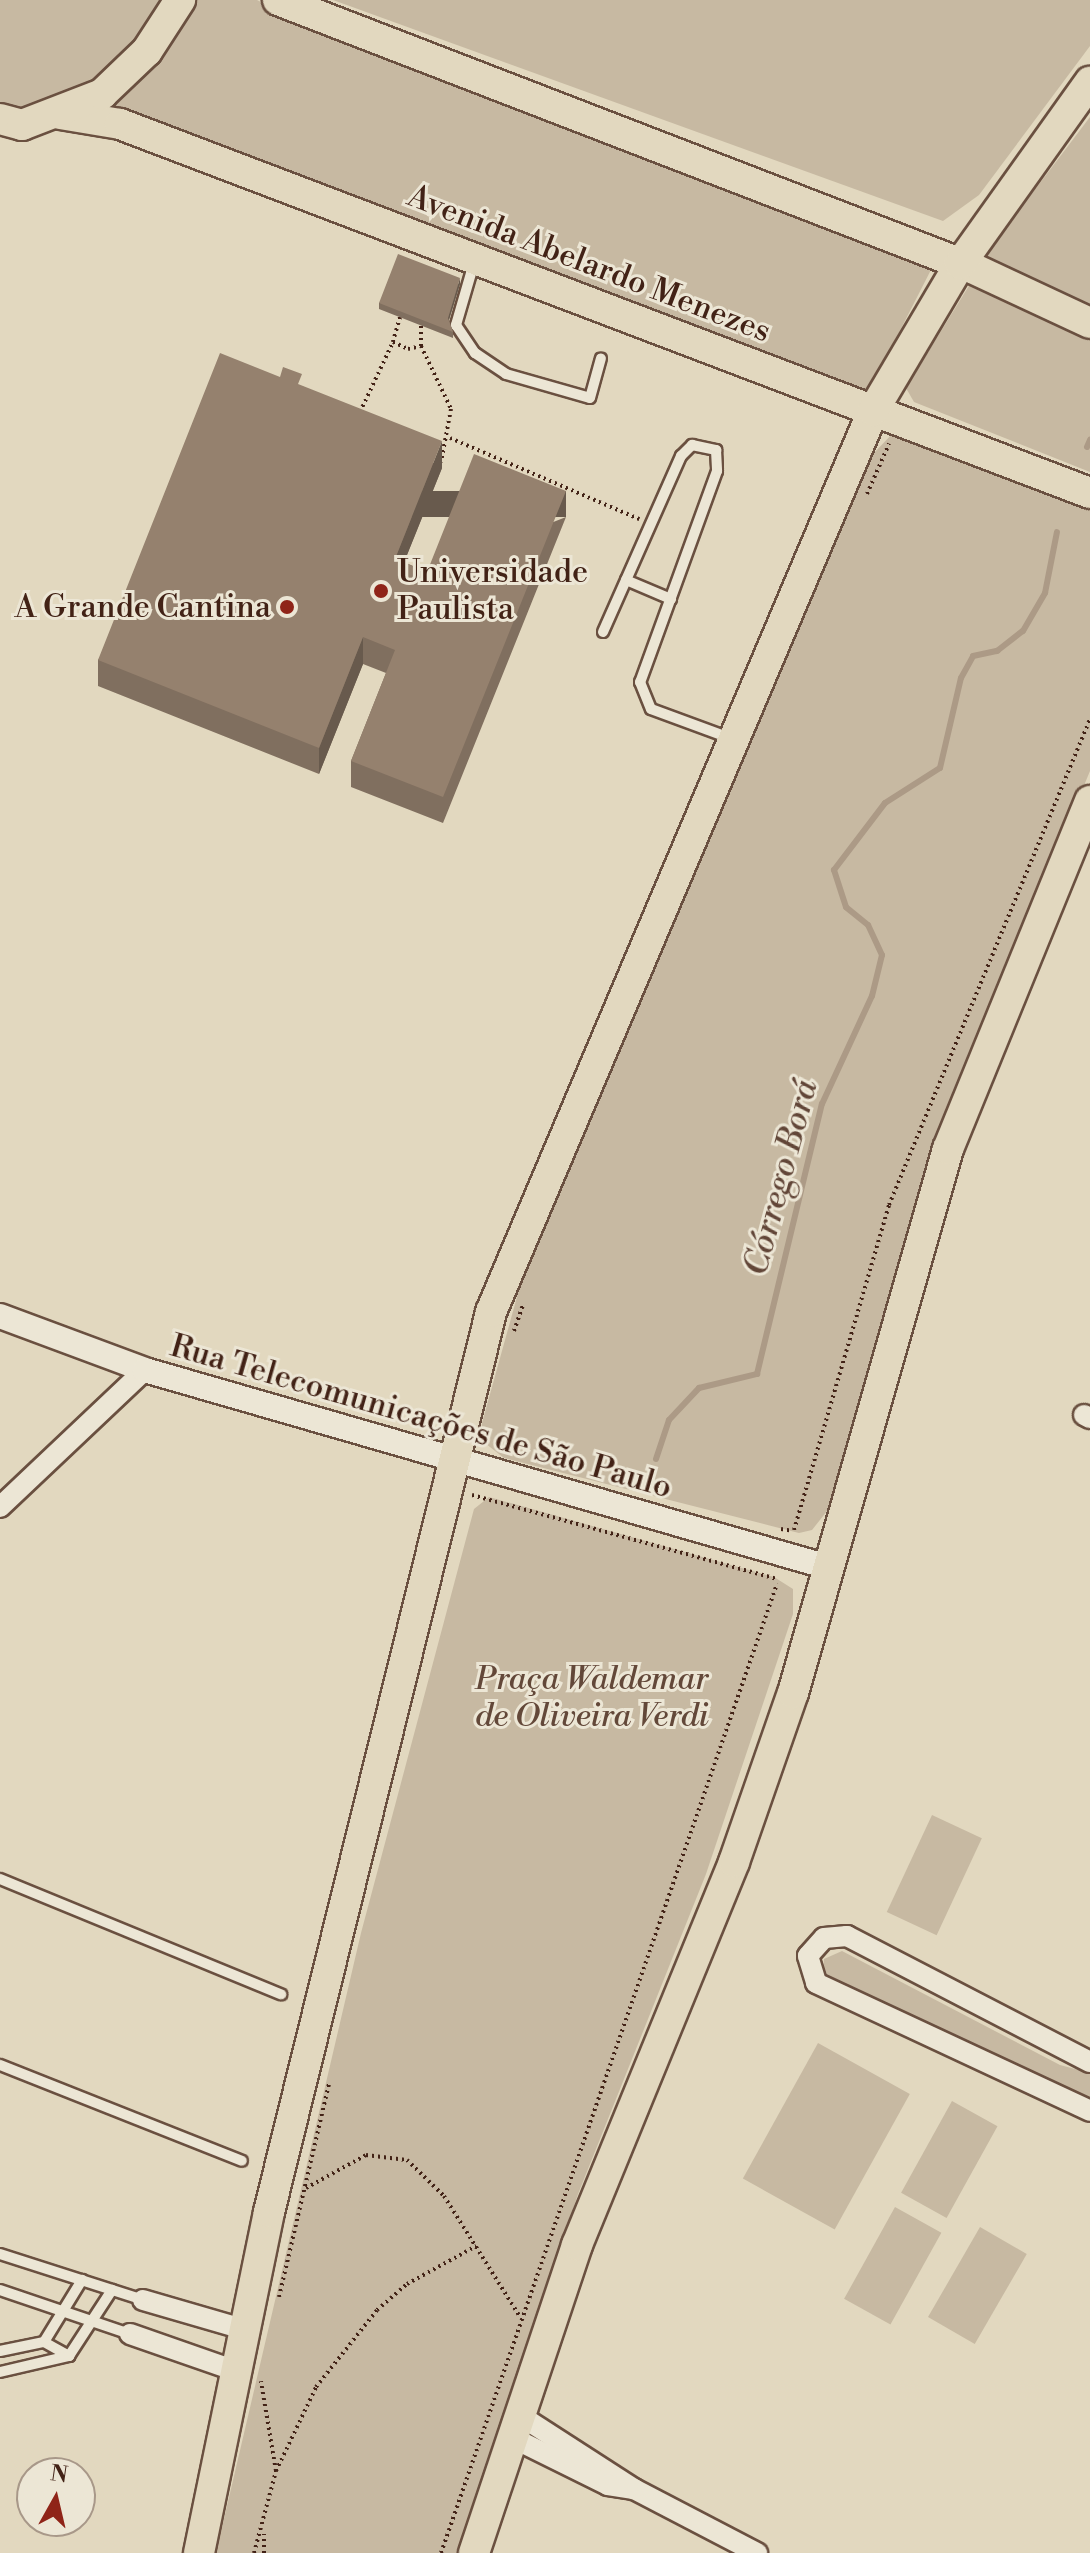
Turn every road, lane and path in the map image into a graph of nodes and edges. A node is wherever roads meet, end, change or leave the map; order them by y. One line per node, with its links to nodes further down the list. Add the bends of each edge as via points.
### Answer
1 (180, 0): 4 (main road, via 135,62 102,94)
2 (278, 0): 7 (main road)
3 (1090, 82): 7 (main road)
4 (60, 114): 5 (main road); 6 (main road, Avenida Abelardo Menezes, via 120,124)
5 (7, 128)
6 (477, 258): 13 (lane, via 456,325 475,353 506,374 590,398); 14 (main road, Avenida Abelardo Menezes)
7 (960, 264): 9 (main road); 14 (main road)
8 (400, 317): 11 (path)
9 (1090, 323)
10 (421, 326): 12 (path)
11 (393, 342): 12 (path); 15 (path)
12 (421, 346): 16 (path, via 451,409)
13 (601, 358)
14 (873, 411): 19 (main road, Avenida Abelardo Menezes); 25 (main road)
15 (357, 420)
16 (450, 438): 18 (path); 21 (path)
17 (903, 439): 20 (path, via 891,439)
18 (439, 467)
19 (1090, 493)
20 (861, 508)
21 (651, 524): 22 (lane); 23 (lane, via 681,456 692,445 716,450 717,471)
22 (626, 580): 23 (lane); 24 (lane)
23 (671, 599): 25 (lane, via 641,698 651,709)
24 (603, 632)
25 (734, 740): 31 (main road, via 511,1256)
26 (1090, 801): 36 (main road, via 948,1149)
27 (525, 1300): 29 (path)
28 (0, 1316): 30 (street, Rua Telecomunicações de São Paulo)
29 (510, 1344)
30 (145, 1370): 31 (street, Rua Telecomunicações de São Paulo); 33 (street)
31 (455, 1462): 36 (street, Rua Telecomunicações de São Paulo); 54 (main road)
32 (468, 1495): 52 (path, via 778,1581)
33 (0, 1507)
34 (763, 1525): 35 (path)
35 (793, 1531)
36 (828, 1567): 62 (main road, via 734,1862 577,2245)
37 (1, 1881): 38 (lane)
38 (281, 1994)
39 (1090, 2062): 41 (street, via 847,1936 824,1938 808,1956 816,1983)
40 (0, 2065): 42 (lane)
41 (1090, 2111)
42 (242, 2161)
43 (304, 2190): 44 (path, via 366,2155 407,2160 435,2185)
44 (476, 2246): 52 (path); 63 (path, via 407,2284 377,2310 316,2387)
45 (0, 2254): 46 (lane)
46 (82, 2280): 48 (lane); 51 (lane)
47 (0, 2290): 51 (lane)
48 (112, 2290): 49 (lane); 53 (lane)
49 (143, 2300): 50 (street)
50 (172, 2309): 54 (street); 57 (street)
51 (67, 2313): 53 (lane); 56 (lane)
52 (519, 2316): 68 (path)
53 (96, 2322): 55 (lane); 59 (lane)
54 (243, 2329): 61 (main road)
55 (130, 2334): 57 (street)
56 (44, 2342): 58 (lane); 59 (lane)
57 (160, 2345): 61 (street)
58 (0, 2351)
59 (69, 2356): 60 (lane)
60 (0, 2372)
61 (248, 2375): 63 (path); 65 (main road)
62 (517, 2427): 69 (main road); 70 (street, via 558,2448 608,2485 634,2489)
63 (276, 2471): 64 (path)
64 (264, 2532): 66 (path); 67 (path)
65 (199, 2553)
66 (254, 2553)
67 (264, 2553)
68 (441, 2553)
69 (474, 2553)
70 (757, 2553)

